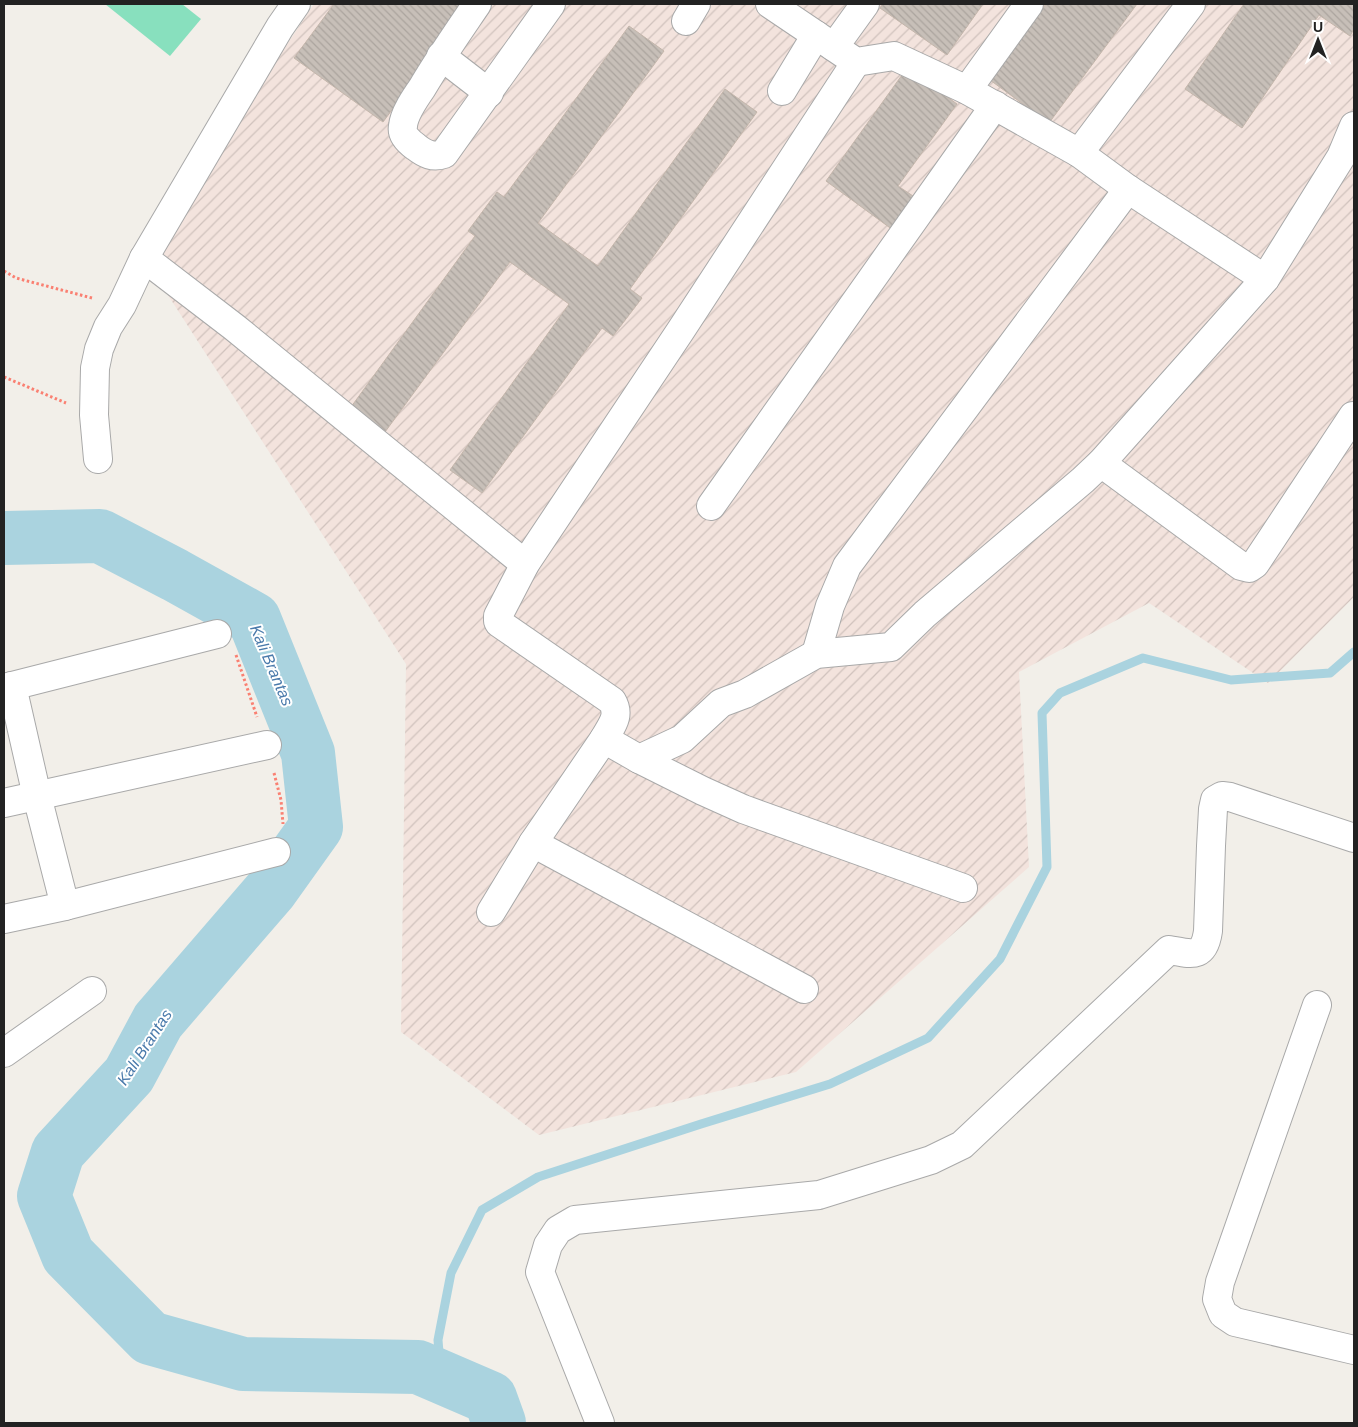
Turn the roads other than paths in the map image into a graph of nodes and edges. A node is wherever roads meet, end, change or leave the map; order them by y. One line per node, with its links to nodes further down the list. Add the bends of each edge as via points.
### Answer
1 (296, 4): 18 (street)
2 (477, 4): 9 (street)
3 (550, 4): 13 (street)
4 (770, 4): 8 (street)
5 (865, 4): 8 (street)
6 (1029, 4): 11 (street)
7 (1191, 4): 16 (street)
8 (825, 41): 10 (street); 12 (street)
9 (442, 56): 13 (street); 13 (street, via 404,120 403,132 413,145 430,155 444,154)
10 (856, 62): 11 (street, via 894,56); 24 (street)
11 (967, 90): 14 (street)
12 (782, 91)
13 (489, 92)
14 (995, 105): 16 (street); 23 (street)
15 (1354, 126): 19 (street, via 1341,157)
16 (1079, 153): 17 (street)
17 (1128, 189): 19 (street); 26 (street, via 847,566 830,606)
18 (144, 258): 21 (street, via 99,349 95,368 94,415); 24 (street, via 234,327)
19 (1265, 278): 22 (street)
20 (1353, 416): 22 (street, via 1255,564 1249,568 1241,566)
21 (98, 459)
22 (1101, 463): 26 (street, via 891,646)
23 (711, 506)
24 (524, 564): 28 (street, via 498,621 612,701 616,717)
25 (217, 634): 27 (street)
26 (816, 654): 30 (street, via 745,694 721,703 682,739)
27 (8, 687): 31 (street)
28 (604, 739): 30 (street); 34 (street)
29 (266, 745): 31 (street)
30 (639, 759): 36 (street, via 743,809)
31 (37, 796): 32 (street); 37 (street)
32 (4, 803)
33 (1354, 838): 45 (street, via 1230,797 1222,796 1216,800 1208,931 1202,950 1187,953 1169,950 962,1145 931,1160 819,1195 575,1220 558,1230 548,1245 540,1272)
34 (533, 843): 38 (street); 40 (street)
35 (276, 852): 37 (street)
36 (963, 888)
37 (65, 906): 39 (street)
38 (491, 912)
39 (4, 919)
40 (804, 989)
41 (92, 991): 43 (street)
42 (1317, 1005): 44 (street, via 1220,1282 1217,1299 1223,1314 1235,1322)
43 (4, 1053)
44 (1354, 1350)
45 (600, 1423)

